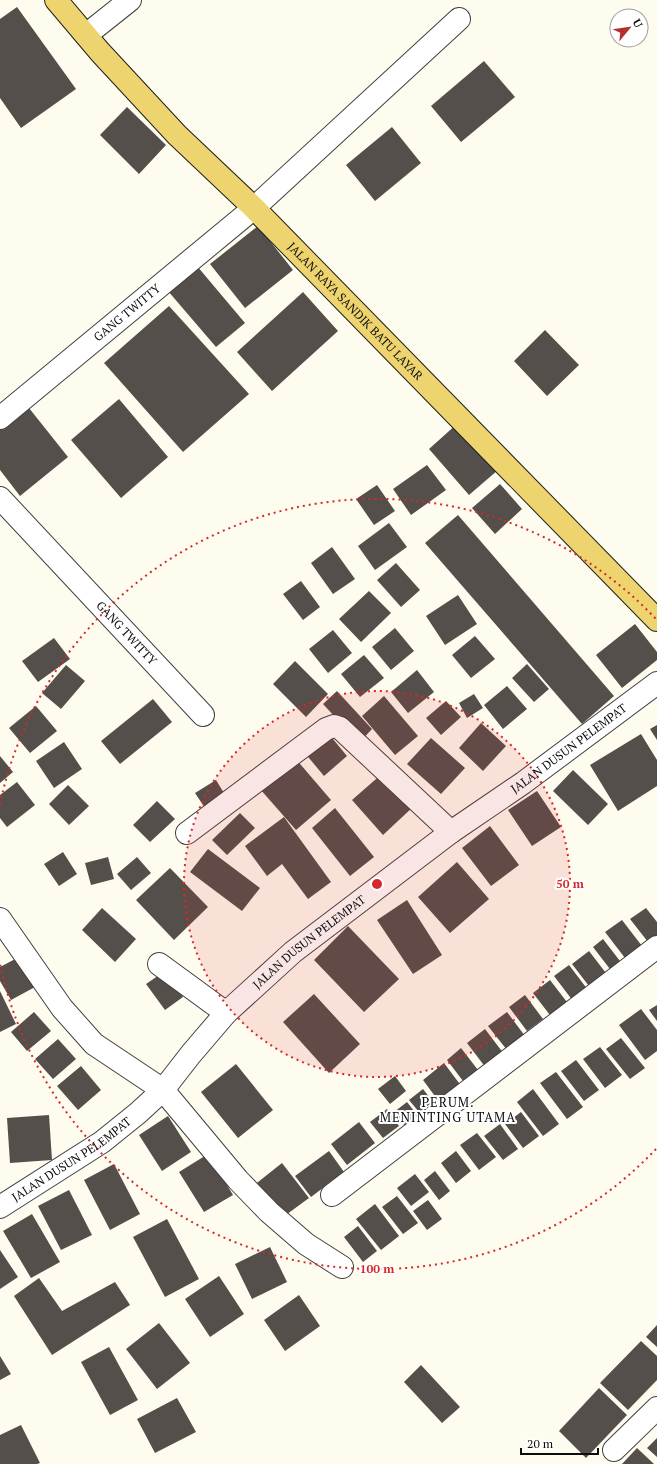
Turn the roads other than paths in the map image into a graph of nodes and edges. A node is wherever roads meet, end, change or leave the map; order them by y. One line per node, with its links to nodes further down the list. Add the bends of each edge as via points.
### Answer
1 (56, 0): 4 (main road, JALAN RAYA SANDIK BATU LAYAR)
2 (130, 0): 4 (street)
3 (459, 19): 5 (street, GANG TWITTY)
4 (86, 35): 5 (main road, JALAN RAYA SANDIK BATU LAYAR, via 177,135)
5 (254, 208): 6 (street, GANG TWITTY); 8 (main road, JALAN RAYA SANDIK BATU LAYAR)
6 (0, 418)
7 (0, 498): 10 (street, GANG TWITTY)
8 (657, 620)
9 (657, 683): 11 (street, JALAN DUSUN PELEMPAT)
10 (204, 715)
11 (451, 832): 12 (street, via 340,728 334,726 326,729); 17 (street, JALAN DUSUN PELEMPAT, via 293,952)
12 (187, 833)
13 (0, 919): 14 (street)
14 (7, 945): 18 (street, via 94,1044)
15 (657, 948): 19 (street)
16 (158, 964): 17 (street)
17 (226, 1013): 18 (street, JALAN DUSUN PELEMPAT)
18 (163, 1090): 20 (street, JALAN DUSUN PELEMPAT, via 102,1142); 21 (street, via 238,1180 269,1212 306,1244)
19 (332, 1195)
20 (0, 1207)
21 (342, 1267)
22 (657, 1408): 23 (street)
23 (614, 1450)

